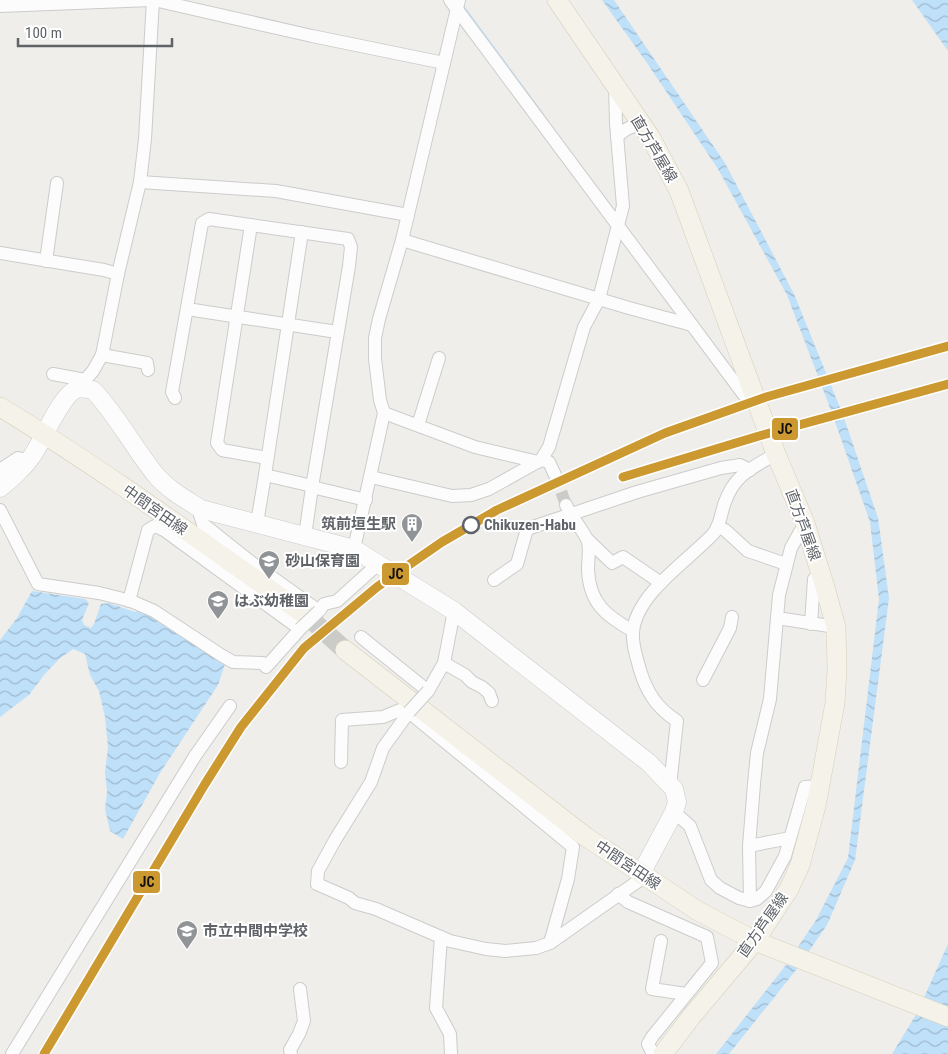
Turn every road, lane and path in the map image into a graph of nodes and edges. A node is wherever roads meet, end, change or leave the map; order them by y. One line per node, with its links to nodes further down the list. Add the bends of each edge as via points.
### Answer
1 (152, 0): 4 (street); 5 (street); 9 (street)
2 (557, 0): 6 (main road, 直方芦屋線)
3 (455, 3): 5 (street); 13 (street)
4 (0, 6)
5 (444, 63): 11 (street)
6 (615, 86): 7 (main road, 直方芦屋線); 8 (street)
7 (642, 126): 8 (street, via 634,125); 30 (main road, 直方芦屋線, via 679,191)
8 (617, 137): 13 (street, via 622,206)
9 (140, 182): 11 (street, via 276,191); 18 (street)
10 (57, 183): 17 (street)
11 (408, 215): 15 (street)
12 (251, 225): 14 (street); 20 (street, via 209,218 202,223); 21 (street)
13 (618, 226): 19 (street); 23 (street)
14 (302, 232): 22 (street); 24 (street, via 348,239 351,247)
15 (402, 240): 19 (street); 33 (street, via 375,338 378,384)
16 (0, 253): 17 (street)
17 (46, 261): 18 (street)
18 (118, 274): 25 (street)
19 (599, 299): 23 (street); 39 (street, via 584,327 549,447)
20 (187, 309): 21 (street); 31 (street, via 172,392)
21 (236, 317): 22 (street); 37 (street, via 217,443 222,450)
22 (287, 325): 24 (street); 37 (street)
23 (692, 325): 30 (street, via 744,395)
24 (337, 332): 45 (street)
25 (102, 355): 27 (street, via 147,363); 29 (street)
26 (439, 358): 34 (street)
27 (148, 370)
28 (53, 374): 29 (street)
29 (84, 384): 35 (street, via 70,394); 48 (street, via 98,396 155,475)
30 (755, 397): 36 (main road, 直方芦屋線)
31 (175, 398)
32 (0, 407): 35 (main road, 中間宮田線)
33 (384, 413): 34 (street); 44 (street)
34 (418, 425): 39 (street, via 475,447)
35 (44, 434): 38 (street); 66 (main road, 中間宮田線)
36 (776, 454): 41 (street); 52 (main road, 直方芦屋線)
37 (267, 458): 42 (street)
38 (28, 461): 40 (street, via 18,458); 46 (street)
39 (540, 461): 43 (street, via 549,462); 44 (street, via 489,489 471,495 452,496)
40 (0, 470)
41 (750, 470): 50 (street, via 740,465 721,468); 53 (street, via 733,485)
42 (265, 475): 45 (street); 51 (street)
43 (555, 475)
44 (371, 477): 47 (street)
45 (312, 487): 47 (street); 54 (street)
46 (0, 488)
47 (366, 500): 56 (street)
48 (201, 508): 51 (street); 66 (street, via 203,524 252,564)
49 (0, 510): 62 (street, via 38,584)
50 (568, 510): 55 (street); 60 (street, via 527,530 517,564)
51 (257, 523): 54 (street)
52 (805, 523): 58 (street, via 790,548); 68 (main road, 直方芦屋線)
53 (717, 527): 58 (street, via 725,530 748,551); 61 (street)
54 (305, 536): 56 (street)
55 (588, 540): 61 (street, via 612,563 623,558); 69 (street, via 589,580 595,599 611,619)
56 (354, 549): 57 (street)
57 (377, 564): 63 (street); 66 (street, via 337,601 324,604)
58 (786, 564): 65 (street)
59 (814, 579): 67 (street)
60 (494, 580)
61 (661, 583): 69 (street, via 646,601)
62 (129, 600): 66 (street, via 154,611 233,662 263,663 266,667); 66 (street, via 148,530 155,526)
63 (454, 611): 72 (street); 79 (street)
64 (732, 617): 73 (street, via 730,628)
65 (777, 618): 67 (street); 83 (street, via 770,699 756,753)
66 (309, 619)
67 (811, 624): 68 (street)
68 (836, 627): 80 (main road, 直方芦屋線, via 835,703)
69 (633, 631): 79 (street, via 633,647 647,690 668,715 678,721)
70 (361, 637): 74 (street)
71 (345, 650): 84 (main road, 中間宮田線, via 537,800)
72 (444, 663): 74 (street); 75 (street, via 482,686)
73 (703, 680)
74 (428, 691): 77 (street, bridge)
75 (492, 701)
76 (230, 706): 94 (street, via 195,756)
77 (409, 712): 78 (street, via 400,710 382,717 342,720); 87 (street, via 383,748 371,782 318,872 317,884 355,903); 89 (street, via 573,847 568,879)
78 (341, 762)
79 (668, 780): 81 (street, via 676,796)
80 (820, 786): 82 (street, via 805,787); 90 (main road, 直方芦屋線, via 800,865)
81 (674, 812): 84 (street); 86 (street, via 690,826 711,880 739,898)
82 (790, 838): 83 (street); 86 (street, via 785,856 766,891 757,899)
83 (749, 846): 86 (street)
84 (644, 876): 85 (street); 90 (main road, 中間宮田線, via 698,911)
85 (618, 894): 89 (street); 92 (street, via 628,902 707,937 712,963)
86 (750, 900)
87 (441, 937): 89 (street, via 486,949 536,948); 96 (street, via 436,1008 450,1034)
88 (661, 942): 92 (street, via 652,989)
89 (550, 943)
90 (761, 943): 93 (main road, 中間宮田線); 98 (main road, 直方芦屋線, via 691,1017)
91 (300, 989): 95 (street, via 304,1021)
92 (686, 994): 97 (street, via 648,1044)
93 (948, 1017)
94 (12, 1054)
95 (291, 1054)
96 (451, 1054)
97 (653, 1054)
98 (664, 1054)

